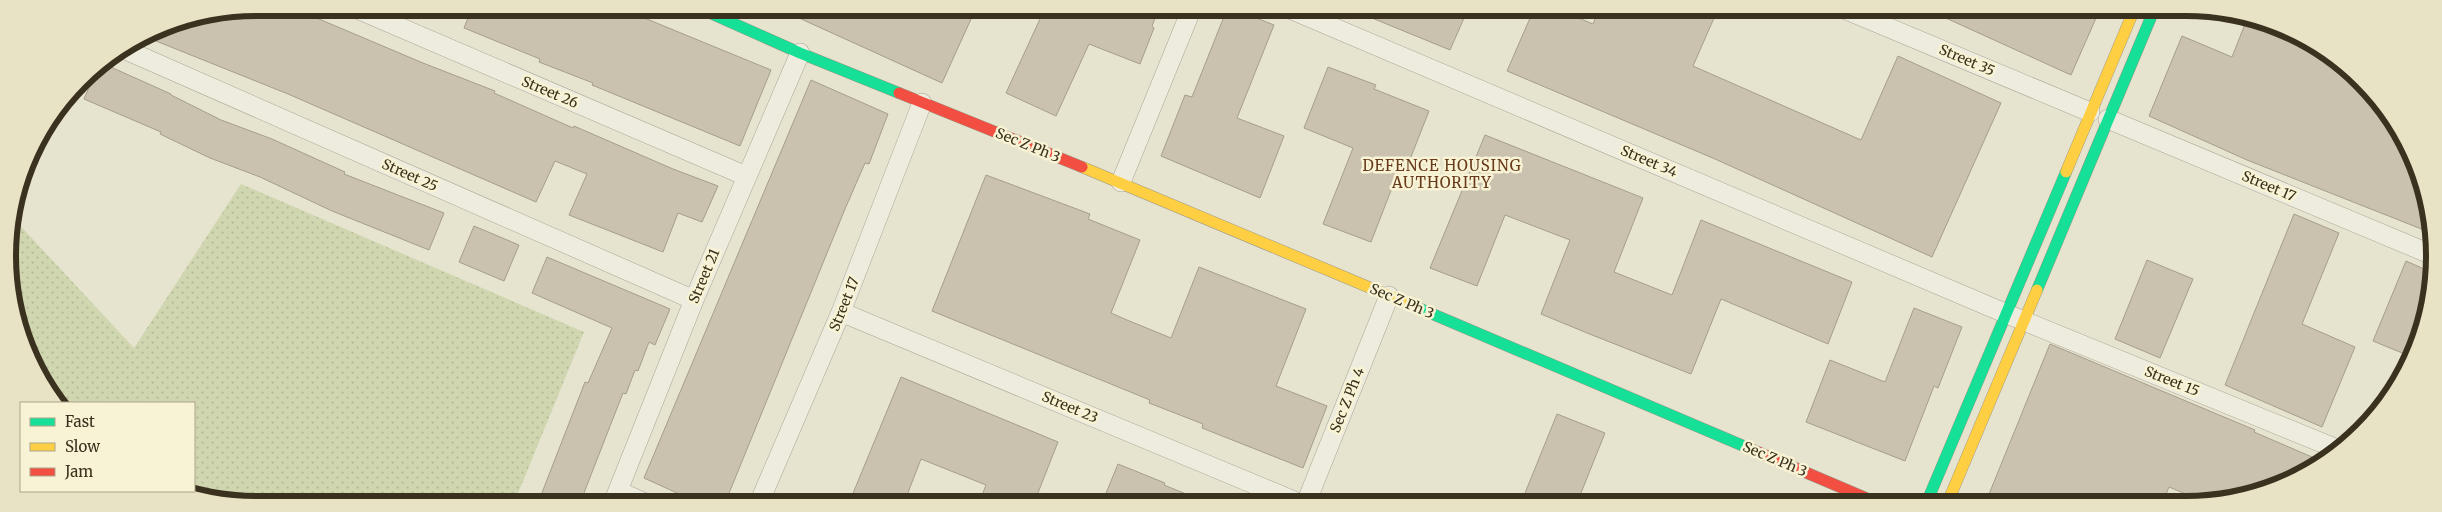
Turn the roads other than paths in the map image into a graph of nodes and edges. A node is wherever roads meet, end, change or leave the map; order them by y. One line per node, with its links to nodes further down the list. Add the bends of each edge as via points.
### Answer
1 (374, 16): 13 (street, Street 26)
2 (717, 16): 9 (street, Sec Z Ph 3)
3 (1189, 16): 14 (street)
4 (1306, 16): 19 (street, Street 34)
5 (1861, 16): 11 (street, Street 35)
6 (2131, 16): 11 (street)
7 (2151, 16): 12 (street)
8 (130, 52): 17 (street, Street 25)
9 (800, 53): 10 (street, Sec Z Ph 3); 13 (street, Street 21)
10 (922, 103): 14 (street, Sec Z Ph 3); 18 (street, Street 17)
11 (2090, 112): 19 (street)
12 (2108, 119): 15 (street, Street 17); 20 (street)
13 (746, 176): 17 (street, Street 21)
14 (1121, 182): 16 (street, Sec Z Ph 3)
15 (2426, 252)
16 (1389, 296): 25 (street, Sec Z Ph 4); 26 (street, Sec Z Ph 3)
17 (694, 300): 22 (street, Street 21)
18 (841, 312): 23 (street, Street 17); 24 (street, Street 23)
19 (2007, 314): 20 (street, Street 15); 27 (street)
20 (2025, 320): 21 (street, Street 15); 28 (street)
21 (2331, 447)
22 (616, 496)
23 (762, 496)
24 (1282, 496)
25 (1309, 496)
26 (1861, 496)
27 (1929, 496)
28 (1950, 496)

